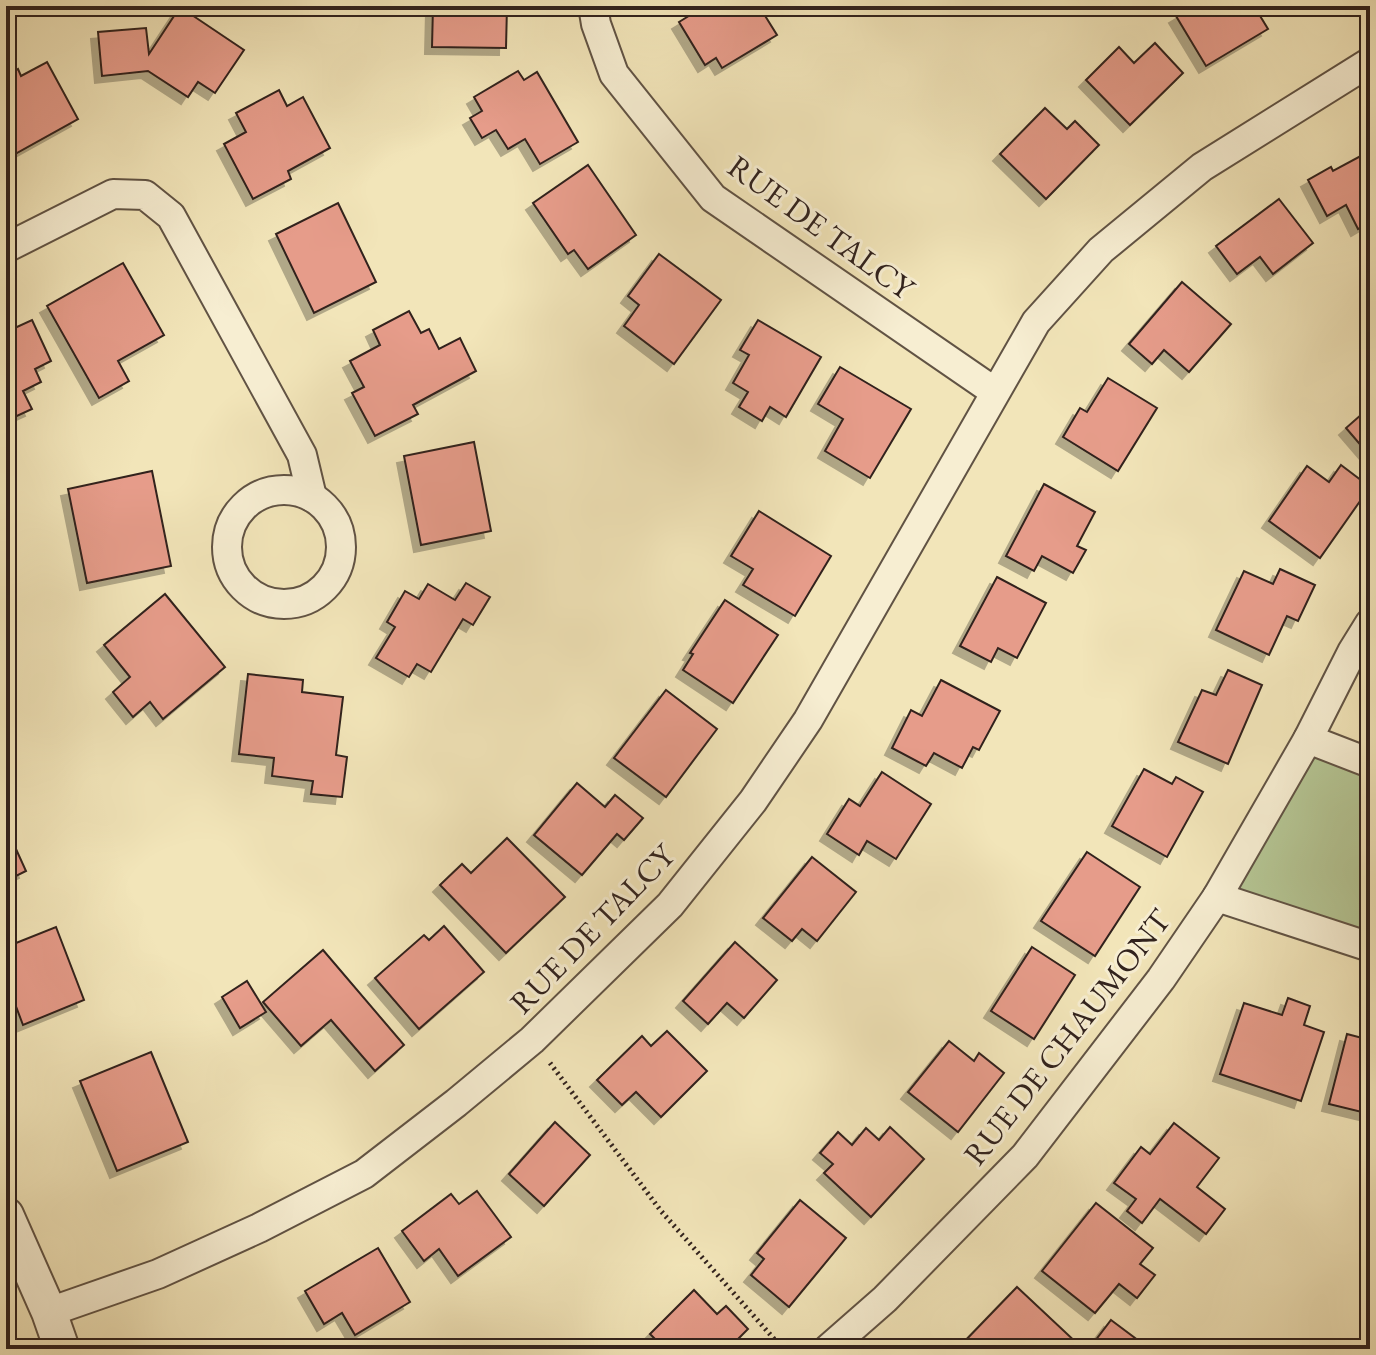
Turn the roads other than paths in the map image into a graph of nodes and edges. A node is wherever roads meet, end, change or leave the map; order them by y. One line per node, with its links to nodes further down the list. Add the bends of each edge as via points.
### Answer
1 (593, 6): 4 (street, RUE DE TALCY, via 614,74 713,198)
2 (1370, 62): 4 (street, RUE DE TALCY, via 1202,167 1101,250 1036,322)
3 (6, 248): 5 (street, via 113,194 145,195 171,216 302,455)
4 (995, 392): 12 (street, RUE DE TALCY, via 808,720 753,801 670,905 532,1040 364,1174 158,1274)
5 (312, 497): 5 (street, via 337,525 339,563 331,580 299,602 261,599 246,589 231,566 228,539 233,522 259,496 295,491)
6 (1370, 623): 7 (street, RUE DE CHAUMONT)
7 (1308, 739): 8 (street); 9 (street, RUE DE CHAUMONT)
8 (1370, 763)
9 (1217, 897): 10 (street, RUE DE CHAUMONT); 14 (street, RUE DE CHAUMONT, via 1025,1156 885,1299)
10 (1370, 947)
11 (6, 1215): 12 (street)
12 (49, 1312): 13 (street)
13 (62, 1349)
14 (828, 1349)

